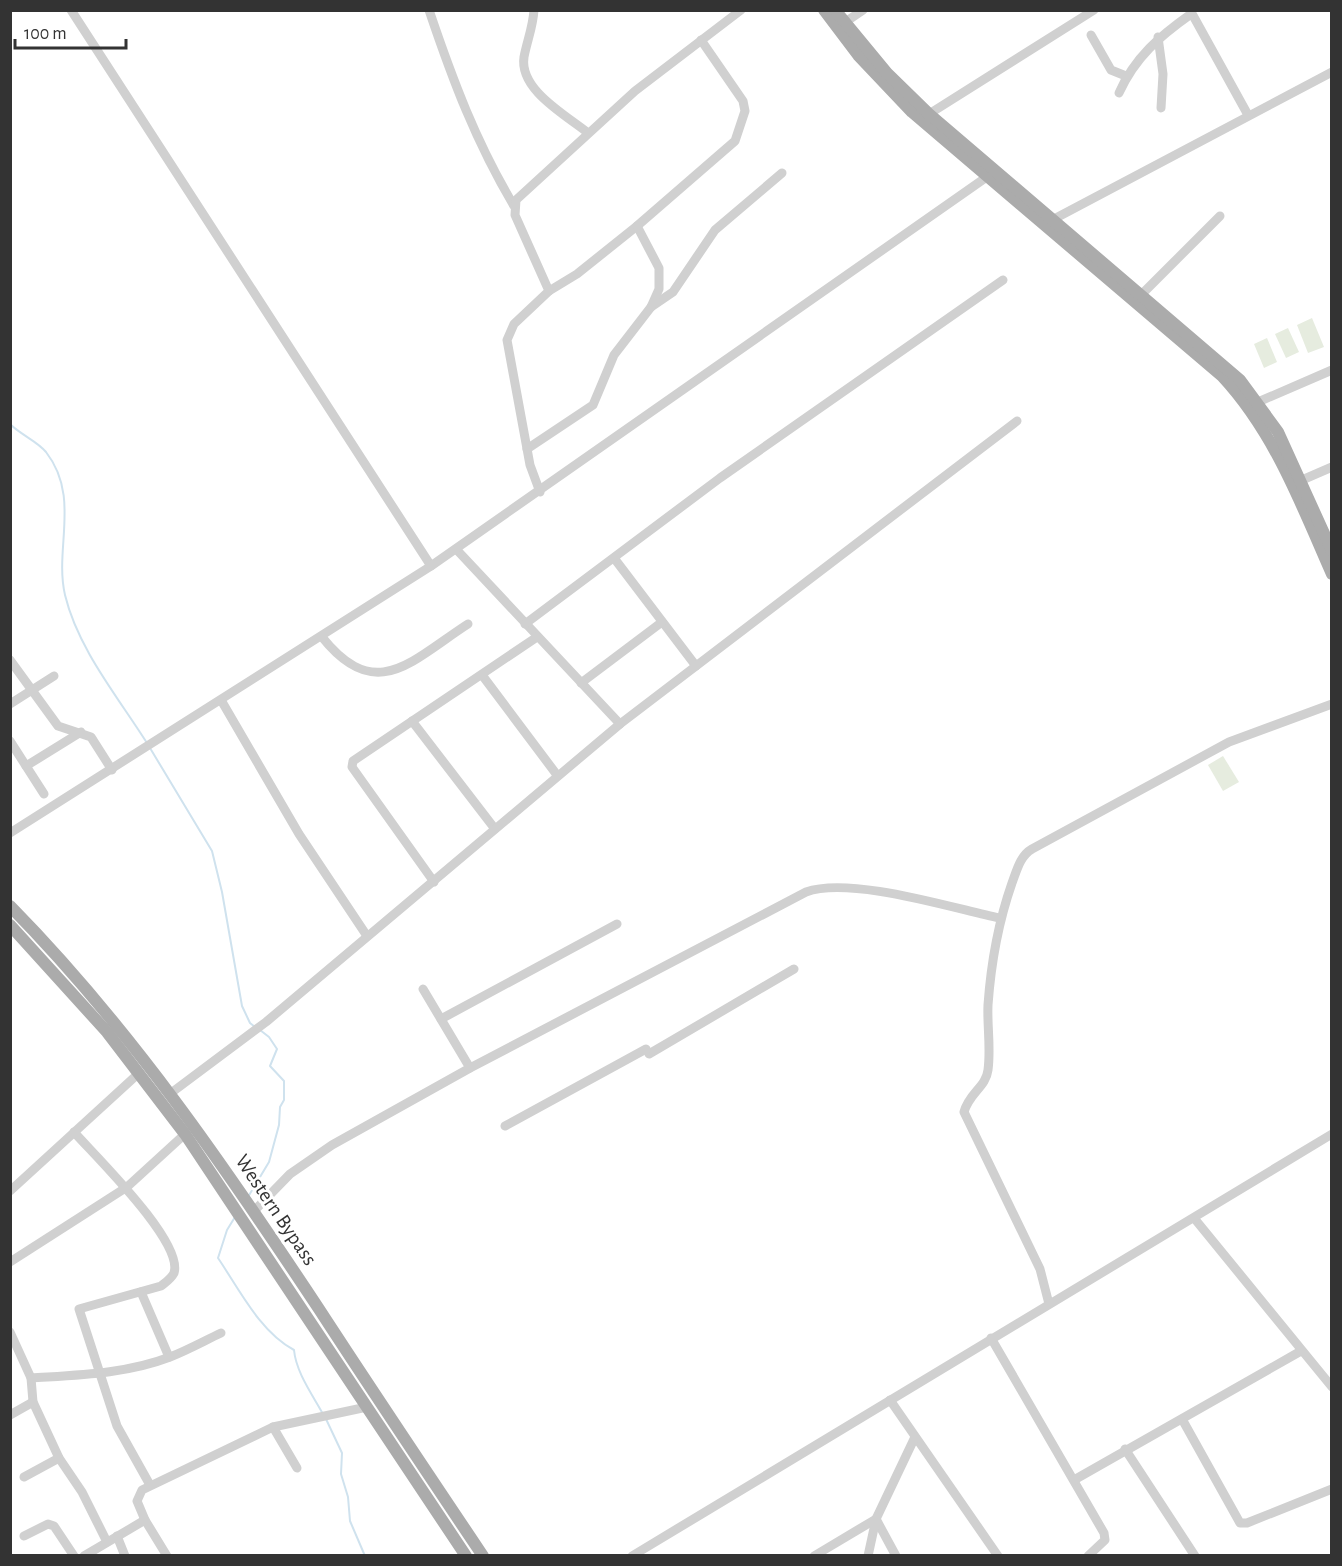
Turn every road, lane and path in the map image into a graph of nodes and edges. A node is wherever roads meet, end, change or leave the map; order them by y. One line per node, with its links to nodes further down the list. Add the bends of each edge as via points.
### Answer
1 (71, 10): 41 (street)
2 (429, 10): 23 (street, via 468,122)
3 (534, 10): 20 (street, via 524,58 527,77 546,99)
4 (741, 10): 13 (street)
5 (824, 10): 22 (main road, via 886,87)
6 (836, 10): 10 (main road)
7 (863, 10): 10 (street)
8 (1094, 10): 18 (street)
9 (1191, 12): 12 (street); 19 (street)
10 (844, 23): 18 (main road)
11 (1091, 35): 15 (street, via 1111,70)
12 (1158, 37): 15 (street); 17 (street, via 1163,74)
13 (701, 40): 20 (street); 26 (street, via 743,101 740,132 710,164)
14 (1332, 72): 19 (street)
15 (1126, 76): 16 (street)
16 (1119, 93)
17 (1161, 108)
18 (929, 114): 22 (main road)
19 (1248, 115): 25 (street)
20 (588, 133): 23 (street, via 519,195)
21 (782, 172): 30 (street, via 715,230 673,292)
22 (992, 174): 25 (main road); 37 (street); 42 (main road, via 1236,391 1279,454)
23 (514, 206): 28 (street, via 517,222)
24 (1221, 216): 29 (street)
25 (1054, 219): 29 (main road)
26 (637, 226): 28 (street); 30 (street, via 659,268 659,289)
27 (1003, 280): 40 (street, via 720,478)
28 (549, 291): 34 (street, via 514,324 507,340)
29 (1142, 294): 32 (main road, via 1218,359)
30 (651, 307): 34 (street, via 614,355 593,405)
31 (1332, 370): 32 (street)
32 (1258, 402): 36 (main road)
33 (1017, 422): 49 (street)
34 (527, 449): 37 (street)
35 (1332, 467): 36 (street)
36 (1302, 480): 39 (main road)
37 (540, 492): 38 (street)
38 (456, 549): 41 (street); 45 (street)
39 (1332, 551)
40 (614, 558): 43 (street); 45 (street)
41 (431, 566): 46 (street)
42 (1332, 574)
43 (662, 622): 49 (street); 52 (street)
44 (468, 624): 46 (street, via 386,674 367,673 343,660)
45 (525, 624): 47 (street)
46 (322, 637): 54 (street)
47 (537, 638): 50 (street); 52 (street)
48 (10, 660): 53 (street)
49 (696, 666): 58 (street)
50 (482, 675): 57 (street); 63 (street)
51 (54, 676): 53 (street)
52 (581, 683): 58 (street)
53 (32, 691): 55 (street); 59 (street, via 61,729)
54 (221, 700): 62 (street); 72 (street, via 299,834)
55 (10, 704)
56 (1332, 704): 69 (street, via 1229,742 1026,853)
57 (412, 721): 65 (street); 67 (street, via 355,759 352,767)
58 (620, 724): 63 (street)
59 (81, 732): 61 (street); 62 (street, via 91,737)
60 (10, 741): 61 (street)
61 (26, 766): 64 (street)
62 (112, 770): 66 (street)
63 (557, 775): 65 (street)
64 (44, 794)
65 (495, 829): 67 (street)
66 (10, 833)
67 (434, 882): 72 (street)
68 (10, 906): 78 (main road, Western Bypass, via 84,985)
69 (999, 918): 76 (street, via 912,897 817,888); 89 (street, via 988,1005 988,1071 968,1100 964,1118 1036,1258)
70 (617, 924): 75 (street)
71 (10, 925): 77 (main road, Western Bypass, via 75,994)
72 (367, 936): 78 (street, via 264,1023)
73 (794, 969): 79 (street, via 648,1052)
74 (423, 989): 75 (street)
75 (441, 1019): 76 (street)
76 (470, 1068): 85 (street, via 313,1157)
77 (139, 1073): 80 (street); 81 (main road, Western Bypass)
78 (171, 1093): 85 (main road, Western Bypass)
79 (505, 1126)
80 (74, 1131): 83 (street); 84 (street)
81 (185, 1134): 83 (street); 100 (main road, Western Bypass)
82 (1332, 1134): 86 (street)
83 (127, 1187): 87 (street); 88 (street, via 155,1226 175,1271 161,1286)
84 (10, 1191)
85 (252, 1208): 122 (main road, Western Bypass)
86 (1194, 1218): 89 (street); 93 (street)
87 (10, 1262)
88 (141, 1292): 94 (street); 95 (street, via 79,1309)
89 (1049, 1304): 92 (street)
90 (10, 1332): 96 (street)
91 (221, 1333): 94 (street)
92 (991, 1338): 98 (street); 109 (street)
93 (1301, 1351): 97 (street); 102 (street)
94 (169, 1357): 95 (street)
95 (100, 1373): 96 (street); 110 (street, via 117,1426)
96 (31, 1378): 99 (street)
97 (1332, 1387)
98 (890, 1400): 104 (street); 123 (street)
99 (33, 1402): 101 (street); 106 (street)
100 (367, 1407): 103 (street); 121 (main road, Western Bypass)
101 (10, 1414)
102 (1182, 1419): 105 (street); 111 (street, via 1240,1523)
103 (273, 1427): 107 (street); 110 (street)
104 (915, 1437): 112 (street); 127 (street)
105 (1125, 1449): 109 (street); 129 (street)
106 (59, 1458): 108 (street); 116 (street, via 82,1492)
107 (297, 1468)
108 (24, 1477)
109 (1074, 1480): 128 (street, via 1105,1537 1101,1546)
110 (150, 1485): 113 (street, via 142,1490 137,1501)
111 (1332, 1489)
112 (876, 1519): 124 (street); 125 (street); 126 (street)
113 (145, 1520): 115 (street); 120 (street)
114 (24, 1536): 117 (street, via 48,1524 54,1526)
115 (117, 1536): 116 (street); 119 (street)
116 (107, 1542): 118 (street)
117 (74, 1556)
118 (84, 1556)
119 (125, 1556)
120 (167, 1556)
121 (466, 1556)
122 (483, 1556)
123 (632, 1556)
124 (814, 1556)
125 (867, 1556)
126 (896, 1556)
127 (998, 1556)
128 (1088, 1556)
129 (1195, 1556)

